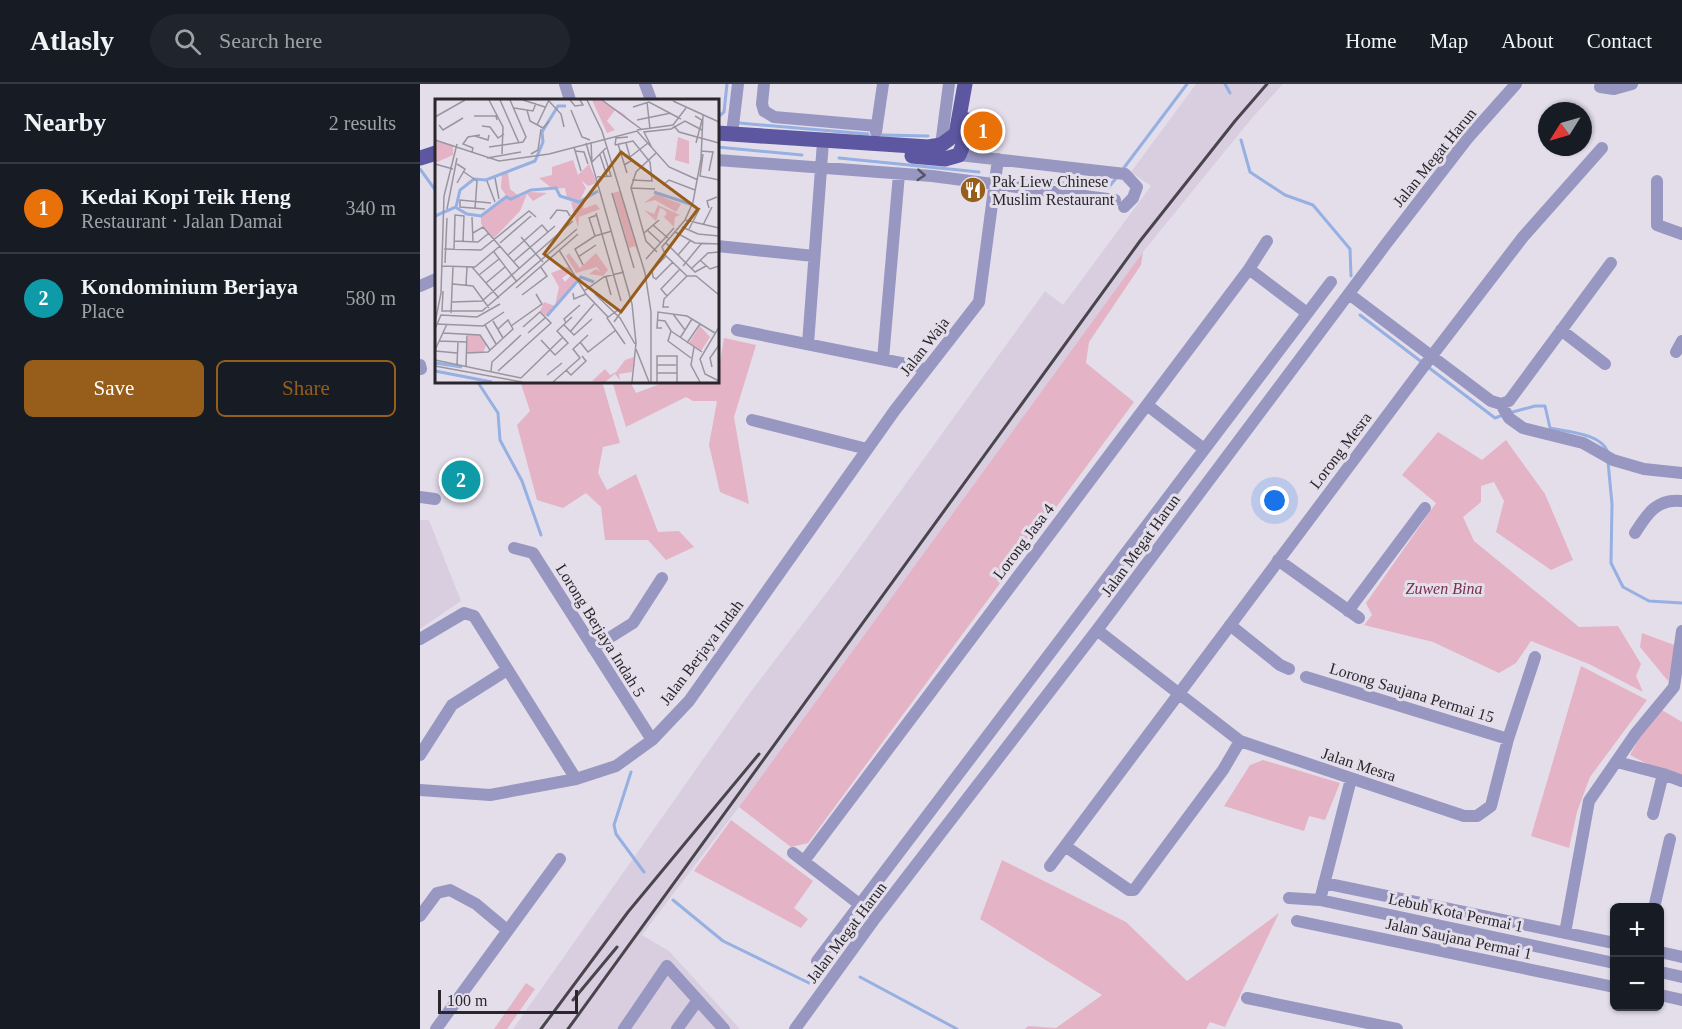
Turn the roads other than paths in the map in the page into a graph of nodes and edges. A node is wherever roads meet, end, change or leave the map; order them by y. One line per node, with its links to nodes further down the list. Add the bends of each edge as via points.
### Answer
1 (565, 84): 12 (street)
2 (645, 84): 13 (street)
3 (738, 84): 15 (street)
4 (764, 84): 14 (street, via 764,111 774,117)
5 (883, 84): 14 (street)
6 (950, 84): 18 (street)
7 (965, 84): 18 (main road, via 956,134)
8 (972, 84): 21 (main road, via 965,140)
9 (1516, 84): 38 (street, Jalan Megat Harun, via 1467,139)
10 (1632, 84): 11 (street, via 1614,89)
11 (1600, 87)
12 (570, 99)
13 (651, 99)
14 (877, 126): 17 (street)
15 (725, 134): 16 (main road)
16 (823, 142): 17 (main road); 25 (street)
17 (871, 145): 18 (main road); 21 (main road, via 883,153 945,159)
18 (941, 145)
19 (1602, 148): 44 (street, Lorong Mesra, via 1523,237)
20 (435, 153): 22 (main road)
21 (959, 155): 23 (street)
22 (420, 158)
23 (998, 159): 28 (street, Jalan Waja); 28 (street, via 1125,174 1137,187 1133,198 1119,203)
24 (718, 160): 25 (street)
25 (821, 168): 26 (street); 32 (street)
26 (899, 174): 28 (street, one-way to 28); 43 (street)
27 (1657, 181): 29 (street, via 1657,225)
28 (994, 183): 46 (street, Jalan Waja, via 979,302)
29 (1682, 234)
30 (1267, 240): 34 (street, Lorong Jasa 4)
31 (718, 246): 32 (street)
32 (814, 256): 42 (street)
33 (1611, 263): 41 (street)
34 (1250, 269): 39 (street); 48 (street, Lorong Jasa 4)
35 (435, 279): 37 (street)
36 (1331, 282): 39 (street, Jalan Megat Harun)
37 (420, 286)
38 (1348, 294): 44 (street); 49 (street, Jalan Megat Harun)
39 (1307, 313): 47 (street, Jalan Megat Harun)
40 (737, 330): 42 (street)
41 (1561, 330): 45 (street); 50 (street)
42 (808, 344): 43 (street)
43 (883, 359): 46 (street)
44 (1426, 363): 50 (street); 62 (street, Lorong Mesra)
45 (1605, 364)
46 (926, 370): 52 (street, Jalan Waja)
47 (1244, 397): 49 (street); 53 (street, Jalan Megat Harun)
48 (1147, 405): 53 (street); 95 (street, Lorong Jasa 4, via 799,857)
49 (1261, 409): 67 (street, Jalan Megat Harun)
50 (1505, 411): 54 (street, via 1523,428 1583,443 1608,458 1644,469)
51 (752, 420): 52 (street)
52 (867, 449): 59 (street, Jalan Waja)
53 (1204, 449): 95 (street, Jalan Megat Harun)
54 (1682, 473)
55 (420, 497): 56 (street)
56 (435, 499)
57 (1682, 501): 60 (street, via 1656,505)
58 (1425, 508): 64 (street)
59 (811, 529): 77 (street, Jalan Berjaya Indah, via 689,701)
60 (1635, 532)
61 (514, 548): 70 (street, Lorong Berjaya Indah 5, via 533,553)
62 (1278, 561): 64 (street); 66 (street, Lorong Mesra)
63 (662, 578): 70 (street, via 633,623)
64 (1348, 611): 65 (street)
65 (1359, 618)
66 (1230, 625): 72 (street); 75 (street, Lorong Mesra)
67 (1097, 630): 75 (street, Jalan Mesra); 97 (street, Jalan Megat Harun)
68 (1682, 631): 80 (street, via 1674,687)
69 (420, 639): 73 (street, via 464,613 474,616)
70 (593, 648): 77 (street, Lorong Berjaya Indah 5)
71 (1535, 657): 76 (street, Jalan Mesra)
72 (1289, 669)
73 (507, 670): 79 (street, via 452,705); 82 (street)
74 (1306, 677): 76 (street, Lorong Saujana Permai 15)
75 (1179, 694): 78 (street, Jalan Mesra); 88 (street, Lorong Mesra)
76 (1508, 739): 83 (street, Jalan Mesra, via 1491,806 1477,816 1464,816)
77 (652, 740): 82 (street, Jalan Berjaya Indah, via 616,766)
78 (1240, 741): 83 (street, Jalan Mesra); 88 (street, via 1134,891)
79 (420, 755)
80 (1617, 762): 81 (street); 100 (street, via 1589,801)
81 (1663, 774): 84 (street); 86 (street)
82 (576, 779): 85 (street, Jalan Berjaya Indah, via 490,795)
83 (1350, 779): 91 (street)
84 (1682, 781)
85 (420, 790)
86 (1653, 814)
87 (1670, 838): 94 (street)
88 (1065, 846): 90 (street, Lorong Mesra)
89 (560, 859): 99 (street)
90 (1050, 866)
91 (1324, 883): 93 (street); 100 (street)
92 (1290, 898): 93 (street, Lebuh Kota Permai 1)
93 (1320, 900): 105 (street, Lebuh Kota Permai 1)
94 (1655, 903)
95 (860, 904): 97 (street); 104 (street, Jalan Megat Harun)
96 (420, 916): 99 (street, via 437,893 450,890 476,904)
97 (876, 917): 117 (street, Jalan Megat Harun)
98 (1297, 921): 108 (street, Jalan Saujana Permai 1)
99 (507, 930): 113 (street)
100 (1565, 933): 101 (street)
101 (1610, 942)
102 (1664, 953): 103 (street)
103 (1682, 957)
104 (816, 961)
105 (1610, 962)
106 (1664, 973): 107 (street)
107 (1682, 977)
108 (1610, 986)
109 (1664, 997): 112 (street)
110 (1247, 998): 118 (street)
111 (698, 1000): 114 (street, via 667,966); 115 (street); 116 (street)
112 (1682, 1000)
113 (436, 1029)
114 (624, 1029)
115 (678, 1029)
116 (724, 1029)
117 (795, 1029)
118 (1397, 1029)

